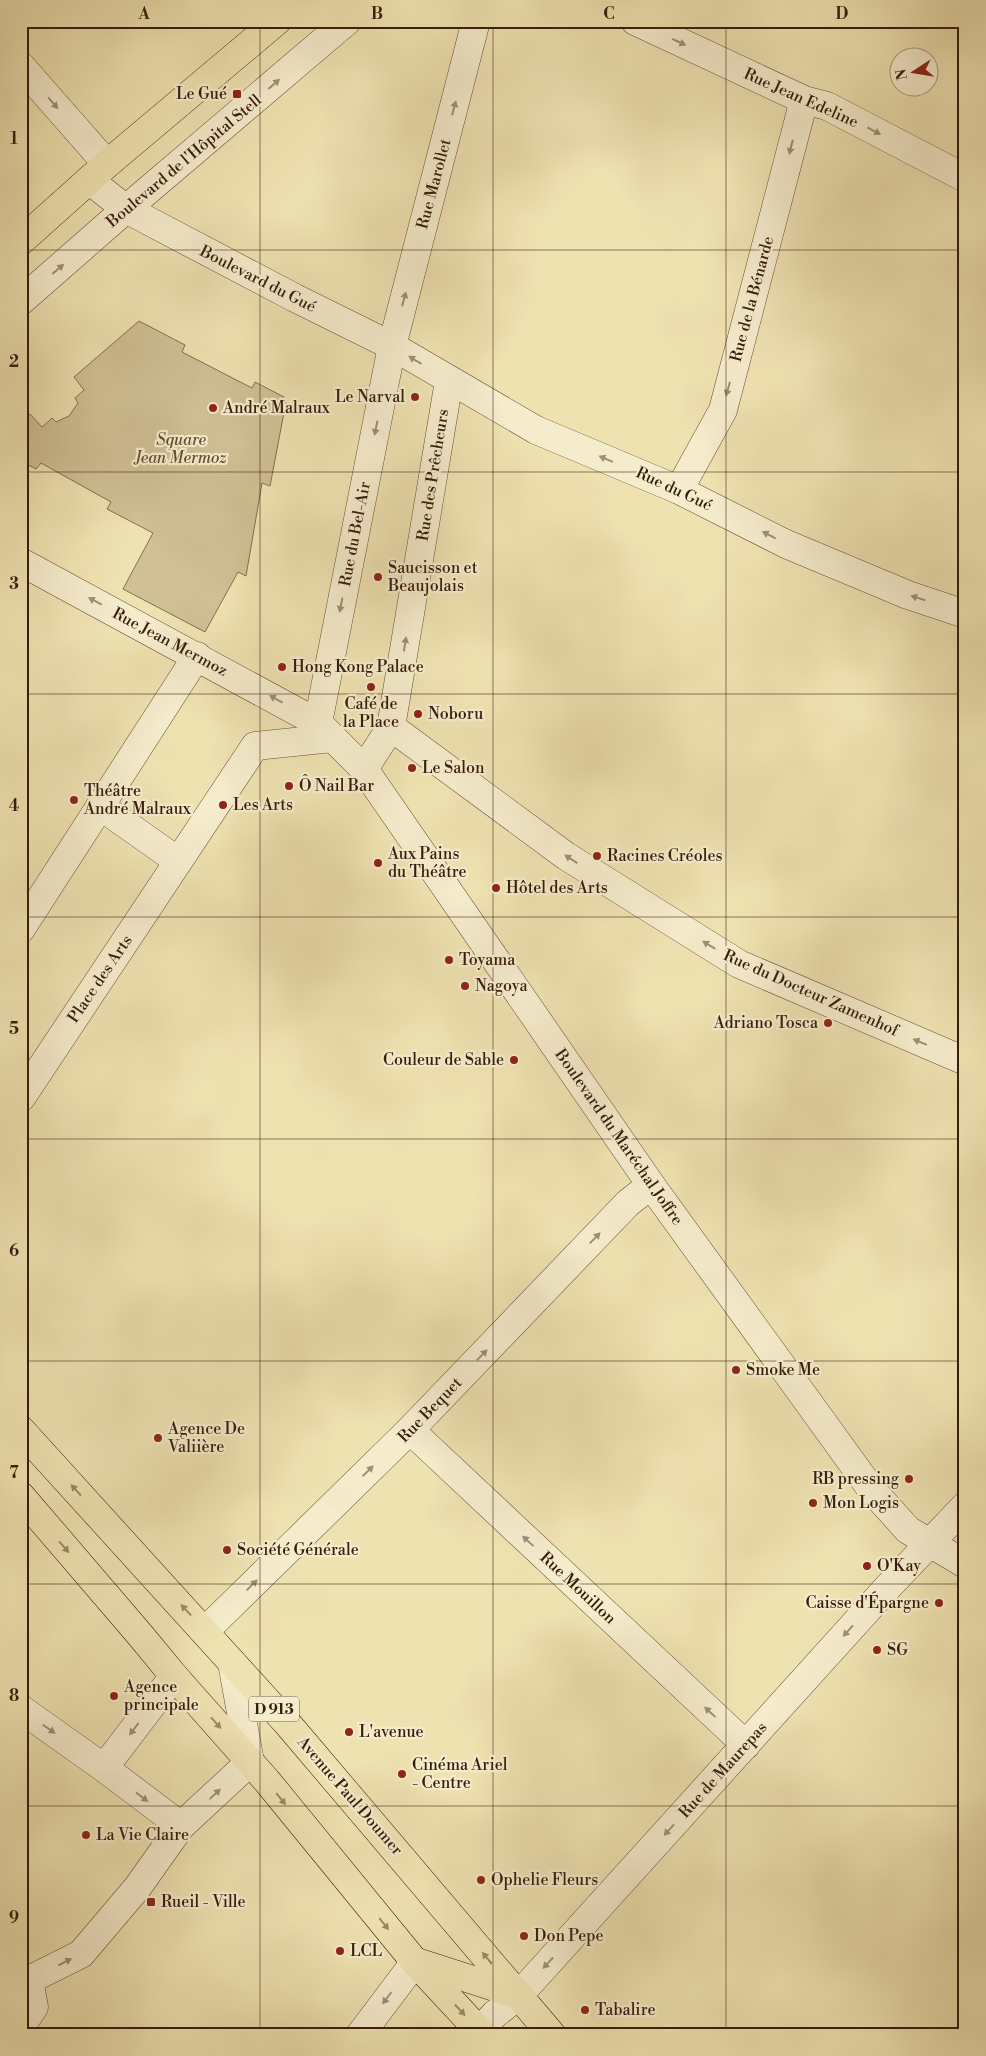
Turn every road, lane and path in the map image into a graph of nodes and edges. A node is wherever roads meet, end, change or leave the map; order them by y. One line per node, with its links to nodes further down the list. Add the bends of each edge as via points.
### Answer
1 (277, 21): 7 (main road)
2 (347, 21): 9 (street, Boulevard de l'Hôpital Stell, one-way to 2)
3 (476, 21): 12 (street, Rue Marollet, one-way to 3)
4 (635, 21): 6 (street, Rue Jean Edeline, one-way to 6)
5 (21, 66): 7 (street, one-way to 7)
6 (804, 100): 8 (street, Rue Jean Edeline, one-way to 8, via 827,106); 14 (street, Rue de la Bénarde, one-way to 14, via 722,410)
7 (98, 172): 9 (street); 10 (main road)
8 (965, 178)
9 (126, 209): 11 (street, Boulevard de l'Hôpital Stell, one-way to 9); 12 (street, Boulevard du Gué)
10 (21, 240)
11 (21, 301)
12 (392, 346): 13 (street, Rue du Gué, one-way to 12); 19 (street, Rue du Bel-Air, one-way to 19)
13 (449, 381): 14 (street, Rue du Gué, one-way to 13, via 536,430); 18 (street, Rue des Prêcheurs, one-way to 13)
14 (679, 490): 16 (street, Rue du Gué, one-way to 14, via 908,595 795,547)
15 (21, 562): 17 (street, Rue Jean Mermoz, one-way to 15)
16 (965, 614)
17 (197, 656): 19 (street, Rue Jean Mermoz, one-way to 17); 21 (street)
18 (392, 727): 20 (street, Rue des Prêcheurs); 24 (street, Rue du Docteur Zamenhof, one-way to 18, via 739,964 566,856)
19 (326, 730): 20 (street, Boulevard du Maréchal Joffre); 22 (street, Place des Arts, via 255,746)
20 (364, 769): 26 (street, Boulevard du Maréchal Joffre)
21 (100, 806): 22 (street); 23 (street)
22 (178, 861): 25 (street, Place des Arts)
23 (21, 929)
24 (965, 1061)
25 (21, 1098)
26 (651, 1185): 28 (street, Rue Bequet, one-way to 26, via 628,1203); 31 (street, Boulevard du Maréchal Joffre, via 871,1489 908,1530)
27 (21, 1430): 33 (main road, Avenue Paul Doumer / D 913, one-way to 27)
28 (410, 1430): 33 (street, Rue Bequet, one-way to 28); 37 (street, Rue Mouillon, one-way to 28)
29 (21, 1496): 35 (main road, one-way to 35)
30 (965, 1506): 31 (street, Rue de Maurepas)
31 (928, 1544): 32 (street, Boulevard du Maréchal Joffre); 37 (street, Rue de Maurepas, one-way to 37)
32 (965, 1564)
33 (204, 1631): 34 (main road, Avenue Paul Doumer / D 913)
34 (232, 1663): 38 (street); 43 (main road, Avenue Paul Doumer / D 913, one-way to 34)
35 (174, 1676): 38 (main road, one-way to 38); 39 (street, one-way to 39)
36 (21, 1709): 39 (street, one-way to 39)
37 (746, 1745): 43 (street, Rue de Maurepas, one-way to 43)
38 (250, 1762): 40 (street, one-way to 38); 41 (main road, one-way to 41)
39 (104, 1768): 40 (street, one-way to 40)
40 (181, 1826): 42 (street, one-way to 40, via 81,1954 137,1888)
41 (415, 1962): 43 (main road); 45 (main road, one-way to 45); 46 (street, one-way to 46)
42 (25, 1982): 44 (street, via 34,2007)
43 (518, 1995): 45 (street, Rue de Maurepas, via 495,2014); 47 (main road, Avenue Paul Doumer / D 913)
44 (21, 2026)
45 (481, 2033)
46 (360, 2035)
47 (552, 2035)

